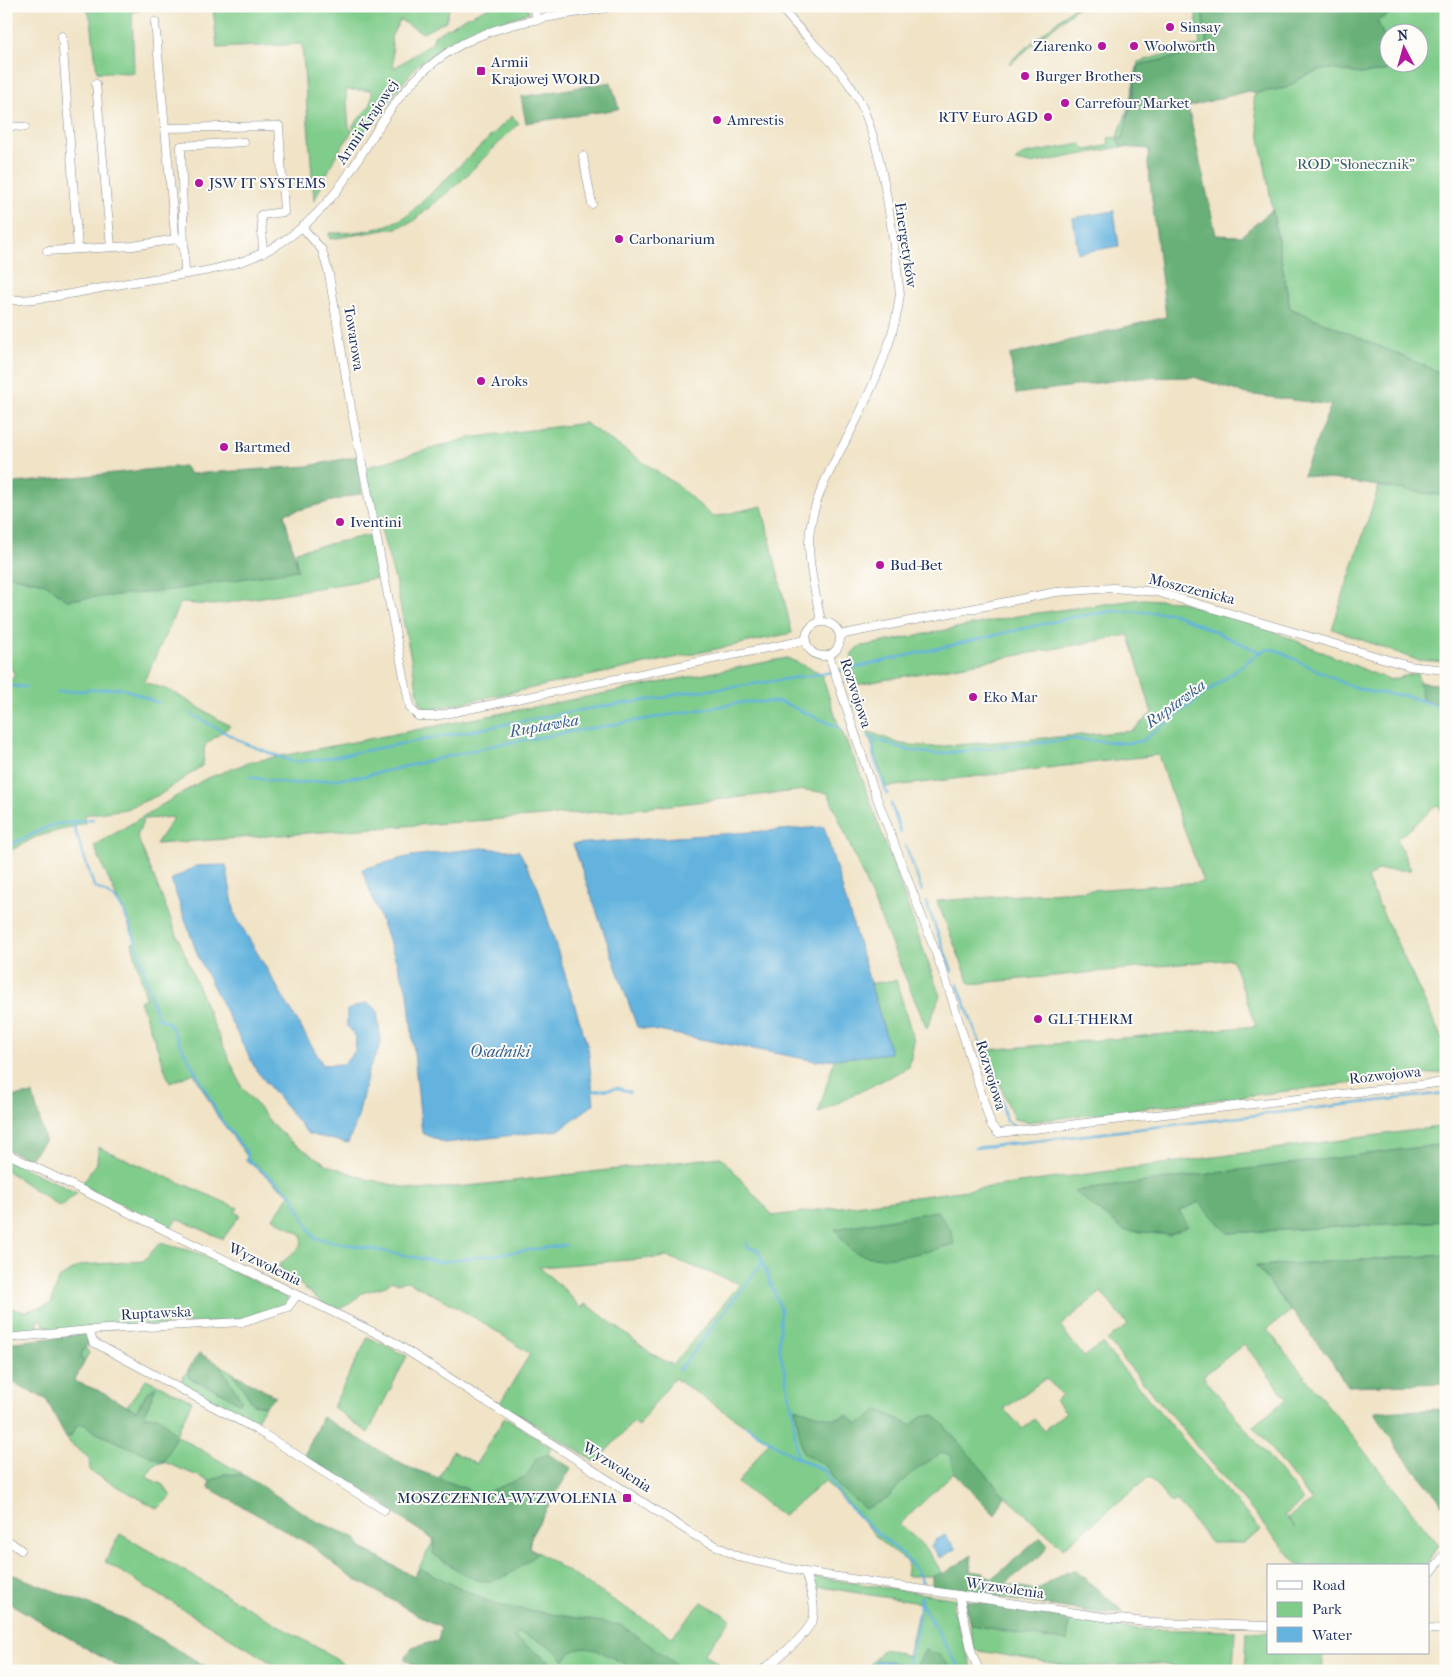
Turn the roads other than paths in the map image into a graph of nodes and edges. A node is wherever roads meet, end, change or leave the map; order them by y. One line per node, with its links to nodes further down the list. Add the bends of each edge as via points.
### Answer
1 (533, 6): 4 (street)
2 (617, 6): 4 (street, Armii Krajowej)
3 (780, 6): 23 (street, Energetyków, via 837,69 860,104 878,161 900,294 888,348 831,468 812,522 809,542 812,575)
4 (538, 20): 14 (street, Armii Krajowej, via 488,32 451,50 426,68 392,104 335,193)
5 (155, 22): 10 (street)
6 (62, 36): 18 (street)
7 (96, 84): 16 (street)
8 (6, 126): 9 (street)
9 (25, 127)
10 (166, 128): 15 (street); 20 (street, via 279,126 284,212 261,215)
11 (244, 142): 17 (street, via 180,146)
12 (583, 156): 13 (street)
13 (592, 204)
14 (304, 228): 20 (street, Armii Krajowej); 25 (street, Towarowa, via 326,259 410,708 418,716 434,716)
15 (177, 239): 16 (street); 17 (street)
16 (111, 247): 18 (street)
17 (184, 248): 21 (street)
18 (78, 249): 19 (street)
19 (47, 251)
20 (263, 253): 21 (street, Armii Krajowej)
21 (185, 273): 22 (street, Armii Krajowej, via 55,296)
22 (6, 300)
23 (821, 621): 24 (street, via 836,627); 25 (street, via 808,630)
24 (840, 637): 26 (street, via 838,648); 27 (street, Moszczenicka, via 1056,592 1113,588 1157,592 1410,666)
25 (806, 640): 26 (street, via 814,653)
26 (829, 655): 28 (street, Rozwojowa, via 905,876 946,980 992,1125 998,1133)
27 (1446, 670)
28 (1446, 1082)
29 (6, 1153): 30 (street, Wyzwolenia)
30 (297, 1295): 31 (street, Ruptawska, via 288,1307 242,1322); 37 (street, Wyzwolenia, via 392,1341 710,1544 739,1557)
31 (89, 1330): 32 (street, Ruptawska); 33 (street, via 93,1342 257,1430)
32 (6, 1338)
33 (384, 1510)
34 (6, 1539): 35 (street)
35 (21, 1550)
36 (1446, 1553): 38 (street)
37 (806, 1572): 39 (street, Wyzwolenia); 43 (street, via 813,1604 812,1621 804,1633)
38 (1430, 1573)
39 (959, 1595): 40 (street, Wyzwolenia, via 1155,1623); 44 (street)
40 (1267, 1626)
41 (1430, 1629): 42 (street)
42 (1446, 1630)
43 (761, 1671)
44 (979, 1671)

